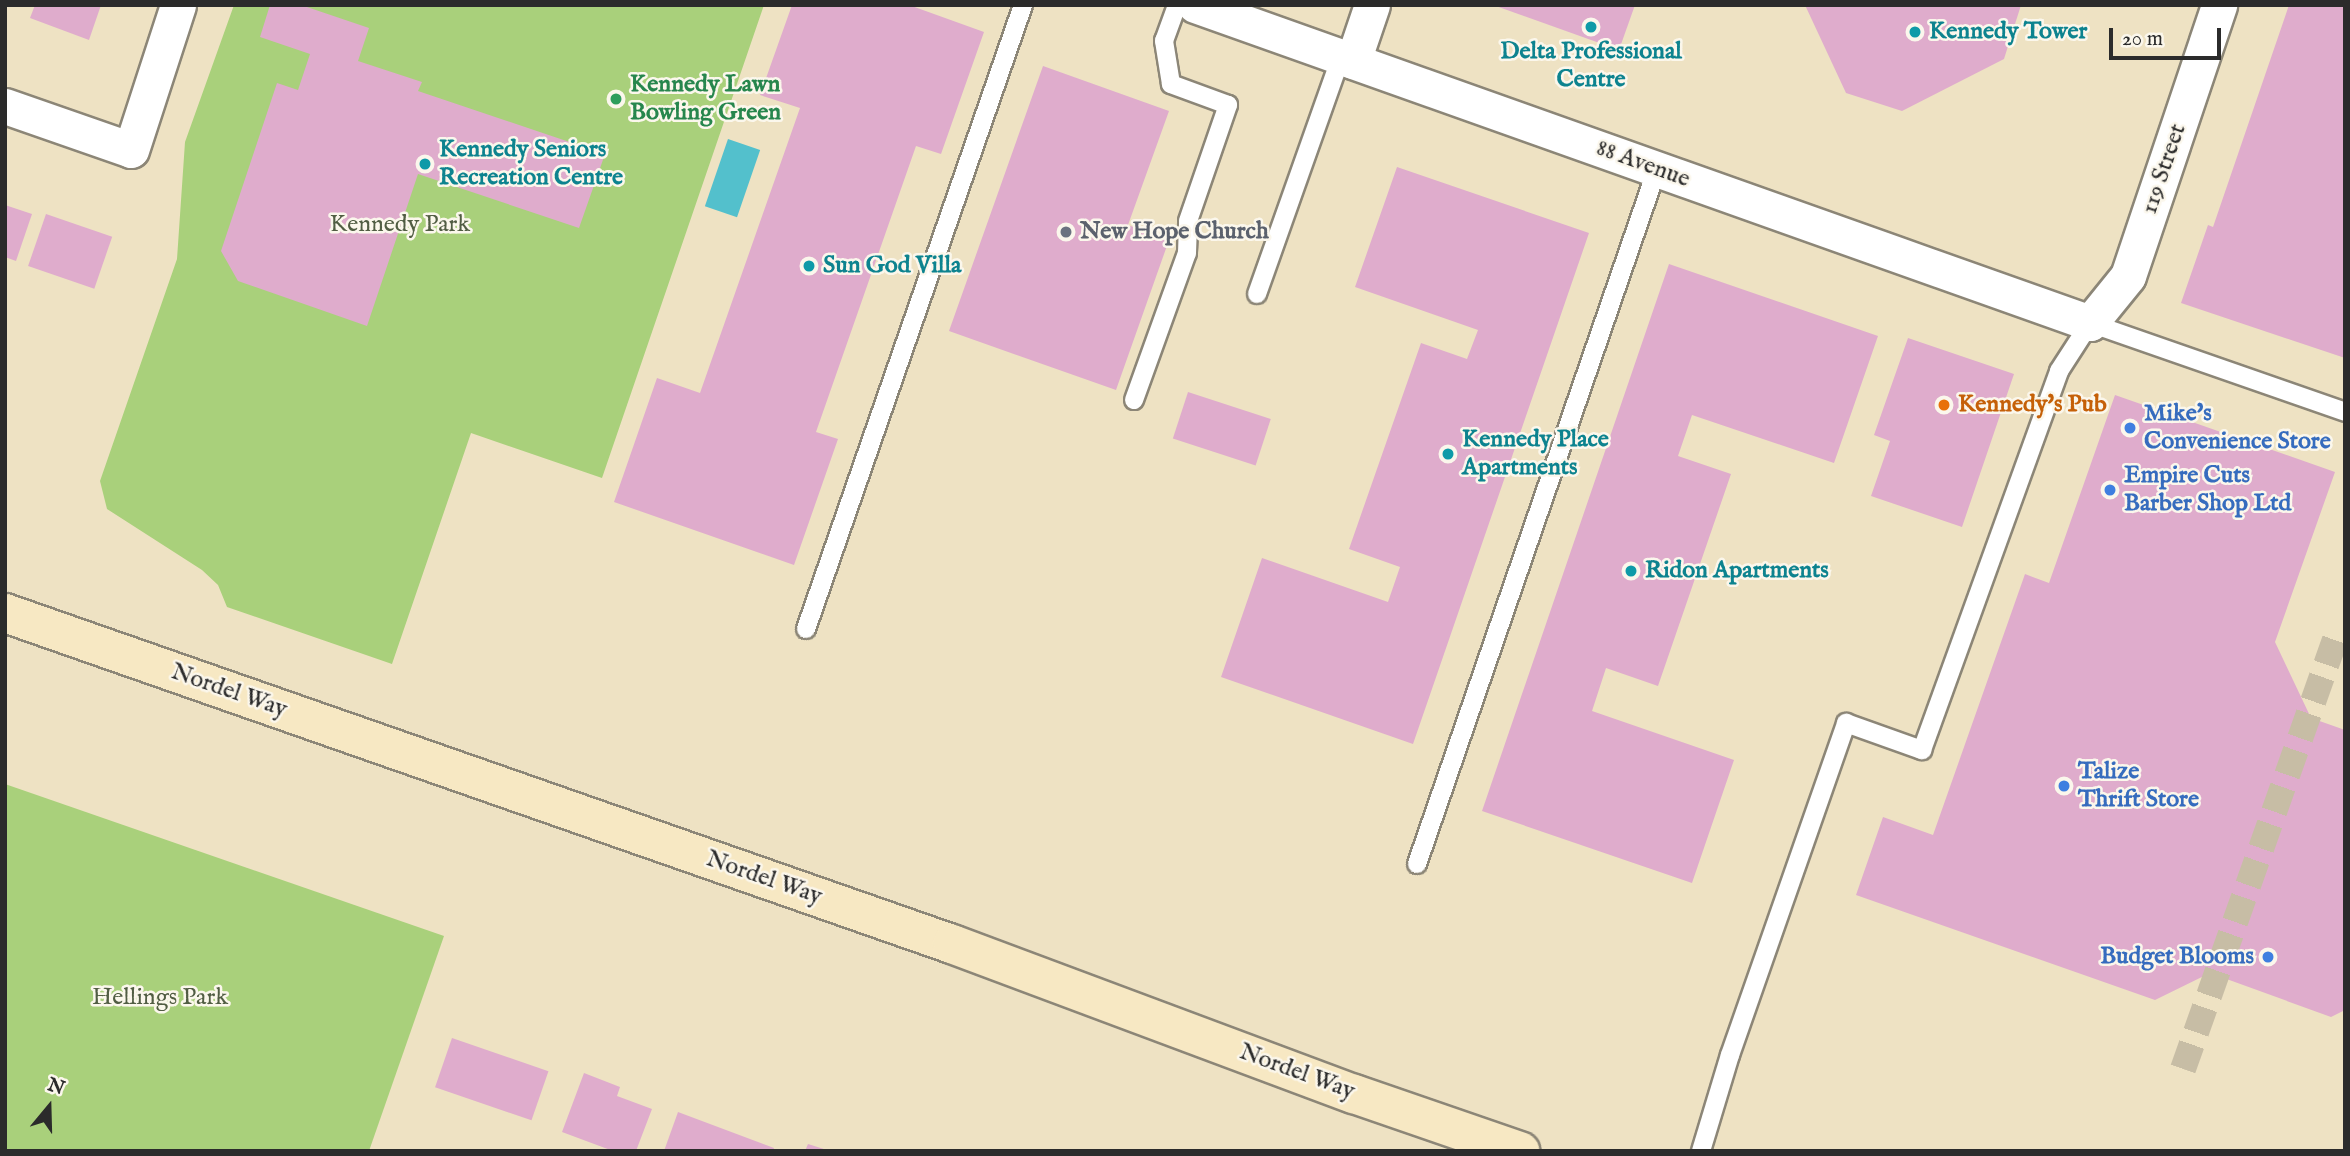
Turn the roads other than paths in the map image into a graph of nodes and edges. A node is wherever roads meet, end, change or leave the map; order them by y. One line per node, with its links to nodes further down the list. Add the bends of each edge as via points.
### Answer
1 (178, 5): 8 (street, via 131,150)
2 (1023, 5): 15 (lane)
3 (1177, 5): 12 (lane, via 1164,41 1171,84 1228,105 1188,221 1187,253)
4 (1195, 5): 7 (street, 88 Avenue)
5 (1372, 5): 7 (street)
6 (2219, 5): 11 (street, 119 Street, via 2128,276)
7 (1347, 59): 9 (street, 88 Avenue); 10 (lane)
8 (5, 106)
9 (1657, 169): 11 (street, 88 Avenue); 16 (lane)
10 (1257, 294)
11 (2090, 323): 13 (lane); 18 (lane, via 2059,371 1922,750 1846,723)
12 (1134, 400)
13 (2345, 412)
14 (5, 612): 17 (main road, Nordel Way, via 952,944)
15 (806, 629)
16 (1417, 864)
17 (1520, 1151)
18 (1701, 1151)

